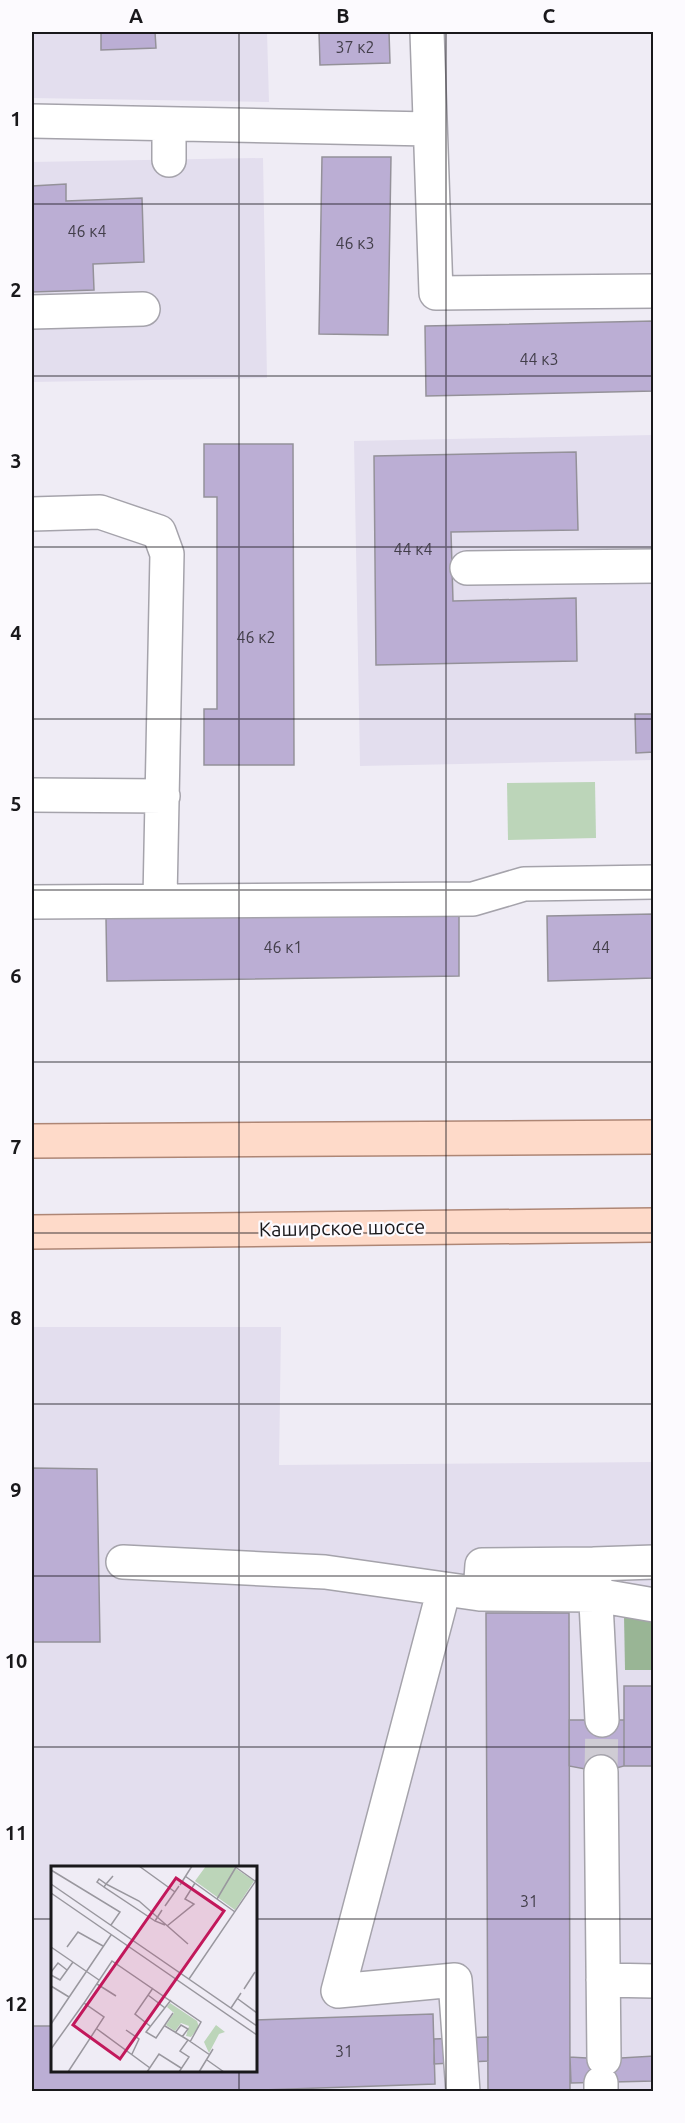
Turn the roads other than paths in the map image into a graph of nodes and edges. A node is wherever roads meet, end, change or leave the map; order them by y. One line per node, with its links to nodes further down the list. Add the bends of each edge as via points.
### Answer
1 (427, 32): 4 (lane)
2 (32, 121): 3 (lane)
3 (169, 124): 4 (lane); 5 (lane)
4 (430, 129): 6 (lane, via 436,293)
5 (169, 160)
6 (654, 291)
7 (144, 309): 8 (lane)
8 (32, 312)
9 (32, 514): 13 (lane, via 100,512 159,532 167,554)
10 (654, 566): 11 (lane)
11 (466, 568)
12 (32, 795): 13 (lane)
13 (163, 796): 15 (lane)
14 (654, 882): 15 (lane, via 524,884 473,899)
15 (160, 900): 16 (lane)
16 (32, 908)
17 (654, 1137): 18 (main road)
18 (32, 1141)
19 (654, 1225): 20 (main road, Каширское шоссе)
20 (32, 1232)
21 (123, 1562): 24 (lane, via 325,1572)
22 (654, 1562): 23 (lane)
23 (595, 1579): 24 (lane, via 480,1594); 25 (lane); 26 (lane)
24 (444, 1589): 31 (lane, via 338,1991 455,1980)
25 (654, 1605)
26 (602, 1720)
27 (601, 1772): 28 (lane)
28 (603, 1980): 29 (lane); 30 (lane)
29 (654, 1981)
30 (602, 2078)
31 (463, 2091)

